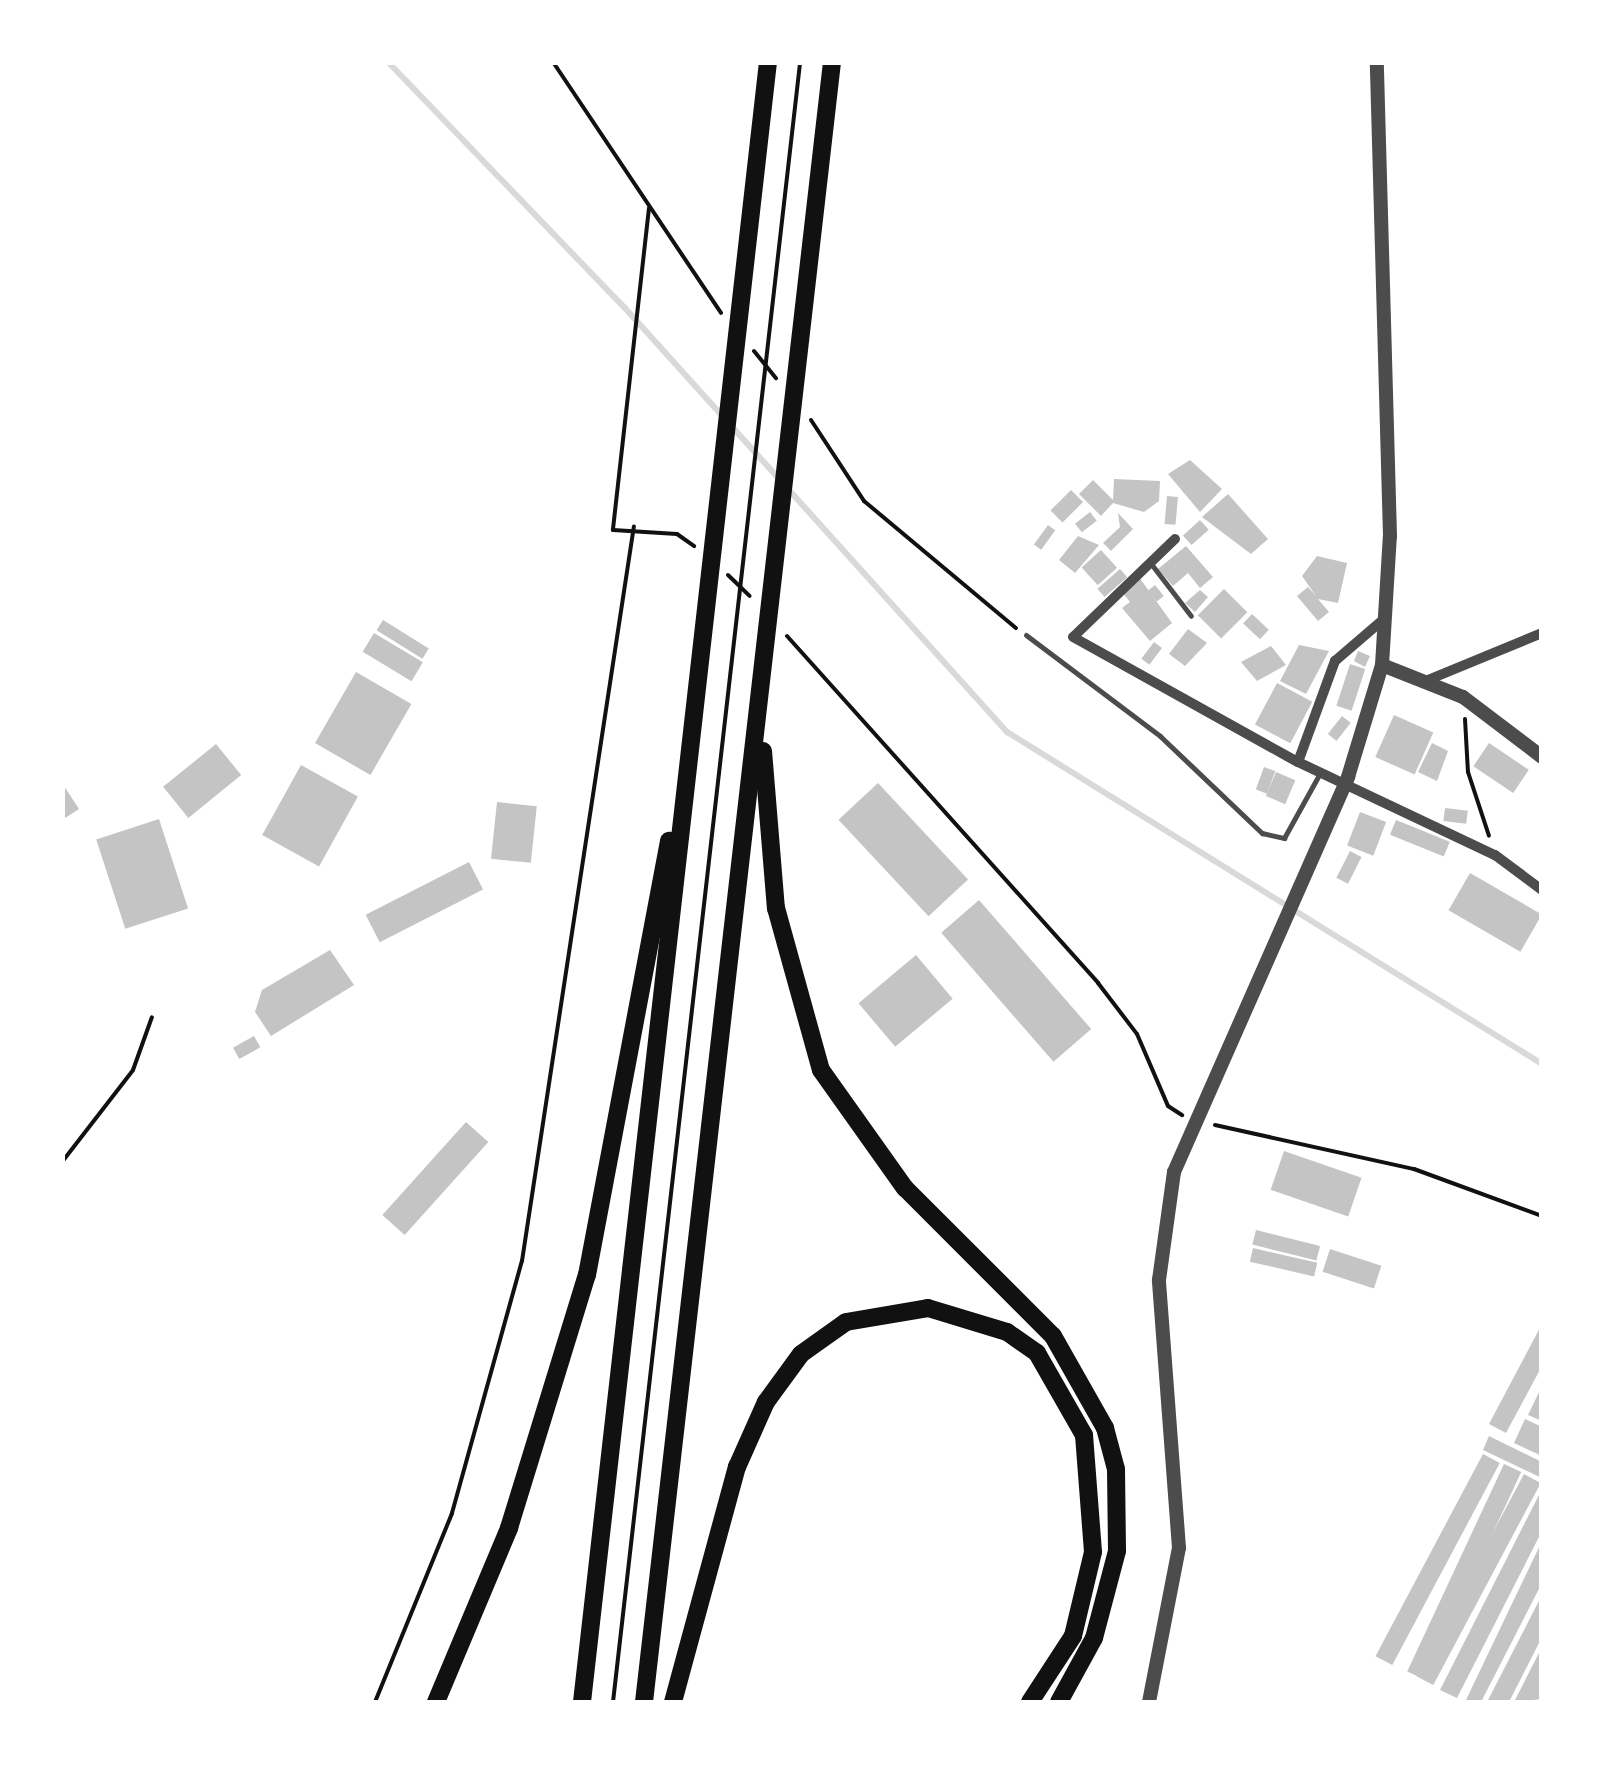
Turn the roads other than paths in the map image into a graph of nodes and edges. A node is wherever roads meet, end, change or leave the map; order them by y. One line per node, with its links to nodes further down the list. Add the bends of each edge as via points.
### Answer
1 (768, 62): 13 (highway)
2 (835, 62): 12 (highway)
3 (1376, 62): 7 (street)
4 (1175, 538): 5 (street)
5 (1151, 562): 6 (lane); 15 (street, via 1074,637)
6 (1191, 616)
7 (1385, 618): 10 (street); 15 (street, via 1335,661)
8 (1542, 633): 11 (street)
9 (1026, 635): 16 (lane, via 1160,736 1262,832 1284,838)
10 (1382, 665): 11 (street); 24 (street, via 1348,777 1174,1172 1159,1280 1178,1548)
11 (1422, 682): 14 (street, via 1463,697)
12 (761, 705): 20 (highway); 23 (highway, via 776,908 822,1070 905,1188 1053,1336 1105,1428 1116,1469 1117,1552 1094,1638)
13 (690, 748): 18 (highway, via 587,1276 509,1528); 19 (highway)
14 (1542, 757)
15 (1298, 762): 16 (street)
16 (1320, 773): 17 (street, via 1494,855)
17 (1542, 890)
18 (436, 1702)
19 (582, 1702)
20 (644, 1702)
21 (673, 1702): 22 (highway, via 737,1467 766,1402 801,1354 846,1322 928,1308 1007,1332 1036,1353 1084,1435 1090,1568 1073,1636)
22 (1030, 1702)
23 (1059, 1702)
24 (1149, 1702)

